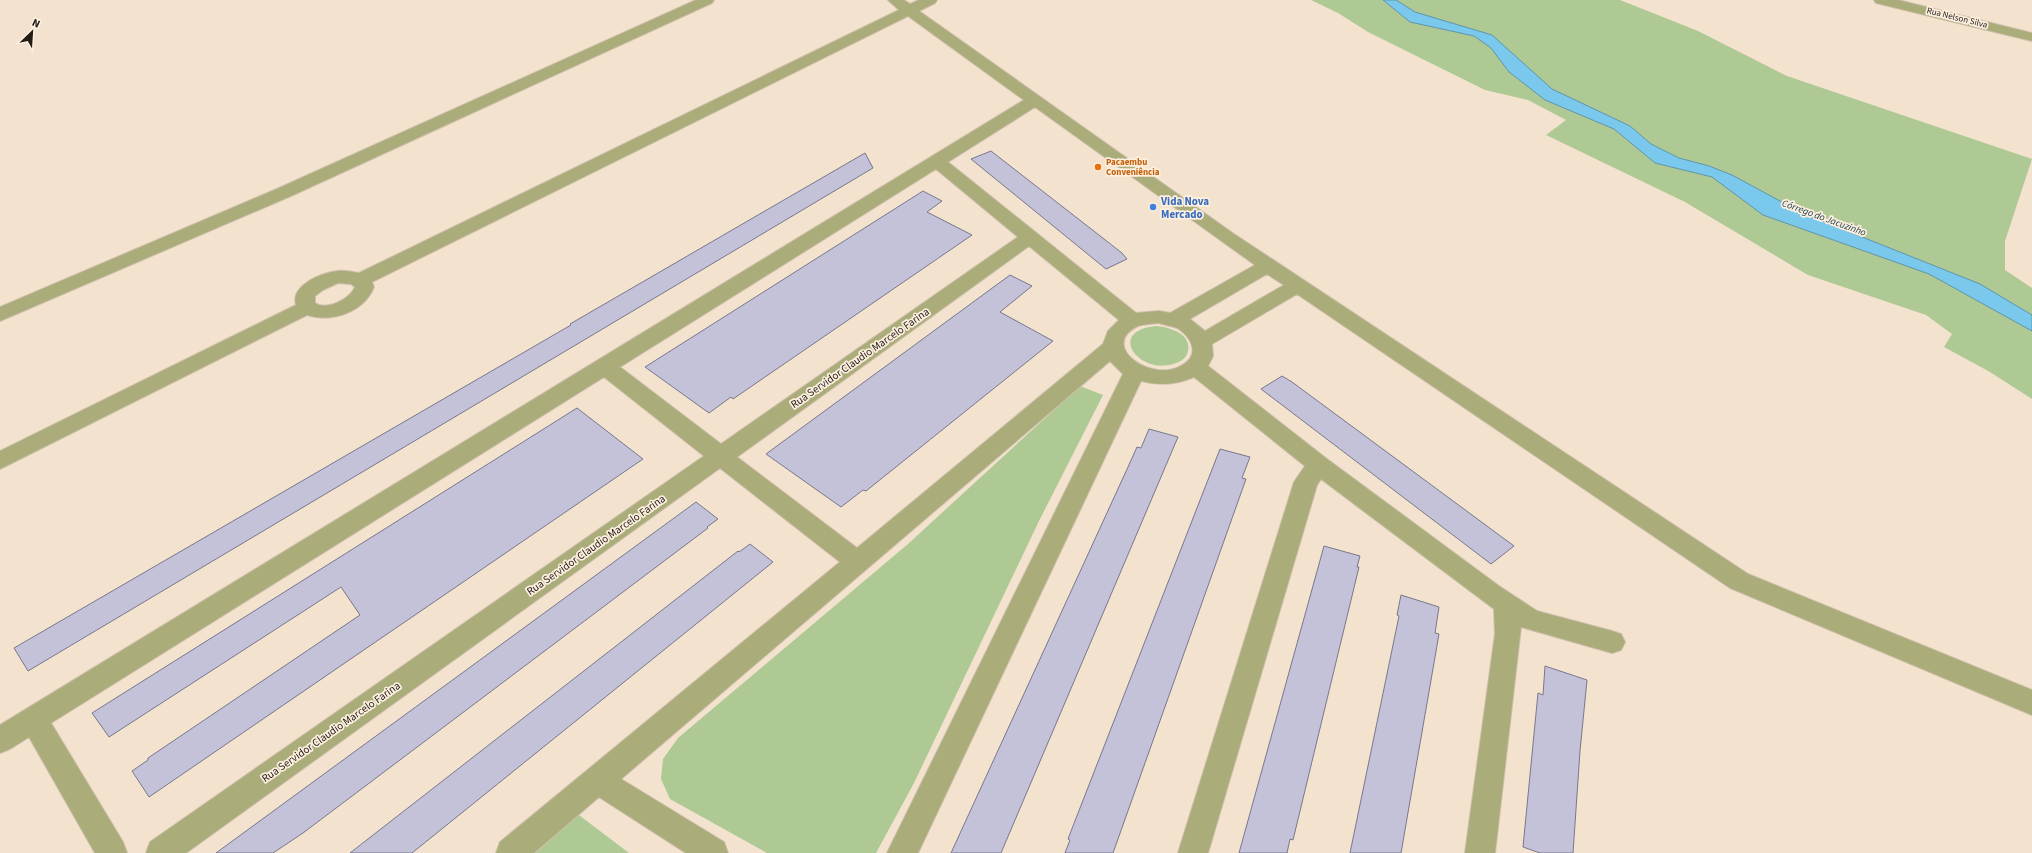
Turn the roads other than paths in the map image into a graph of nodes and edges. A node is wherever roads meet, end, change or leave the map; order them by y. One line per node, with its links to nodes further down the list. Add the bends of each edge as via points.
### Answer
1 (707, 0): 13 (street, via 285,192)
2 (930, 0): 4 (street)
3 (1881, 0): 5 (street, Rua Nelson Silva)
4 (902, 5): 6 (street); 10 (street)
5 (2032, 37)
6 (1034, 101): 7 (street); 9 (street)
7 (936, 161): 8 (street); 18 (street)
8 (1030, 237): 15 (street); 21 (street, Rua Servidor Claudio Marcelo Farina)
9 (1267, 266): 11 (street); 14 (street)
10 (361, 280): 12 (street, via 338,277 320,283 306,293 303,299); 12 (street, via 365,290 349,306 320,313)
11 (1297, 286): 16 (street); 27 (street, via 1739,581)
12 (306, 308): 22 (street)
13 (0, 315)
14 (1173, 320): 15 (street, via 1160,317); 16 (street, via 1195,332)
15 (1133, 321): 17 (street, via 1123,326 1116,334)
16 (1202, 341): 19 (street, via 1204,350)
17 (1113, 347): 20 (street, via 1120,361); 24 (street)
18 (604, 366): 21 (street); 28 (street)
19 (1195, 367): 20 (street, via 1171,377 1157,377); 23 (street)
20 (1134, 371): 35 (street)
21 (720, 457): 24 (street); 32 (street, Rua Servidor Claudio Marcelo Farina)
22 (0, 461)
23 (1319, 465): 25 (street); 36 (street, via 1306,482)
24 (857, 562): 30 (street)
25 (1507, 605): 26 (street, via 1530,620); 37 (street, via 1508,634)
26 (1612, 642)
27 (2032, 703)
28 (34, 719): 29 (street); 31 (street)
29 (0, 740)
30 (597, 780): 33 (street); 34 (street)
31 (112, 853)
32 (161, 853)
33 (511, 853)
34 (713, 853)
35 (902, 853)
36 (1193, 853)
37 (1480, 853)

